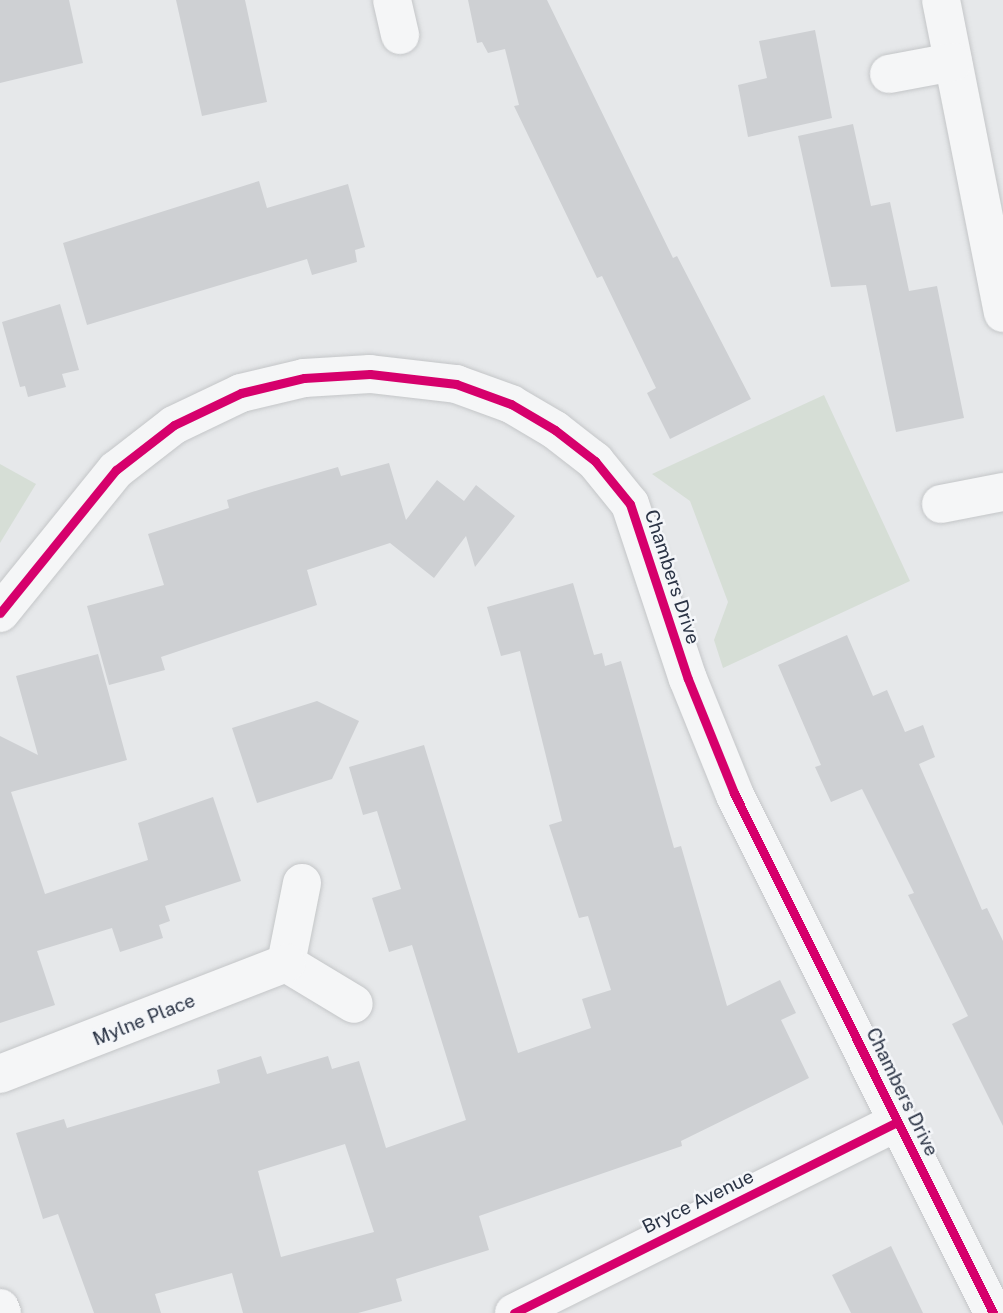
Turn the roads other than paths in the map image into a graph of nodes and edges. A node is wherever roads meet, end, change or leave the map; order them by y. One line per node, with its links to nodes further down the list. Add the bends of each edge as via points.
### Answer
1 (941, 0): 2 (street)
2 (953, 62): 3 (street); 4 (street)
3 (889, 74)
4 (1003, 313)
5 (1003, 492): 6 (street)
6 (941, 505)
7 (0, 613): 12 (street, Chambers Drive, via 116,470 174,425 241,393 304,378 370,374 456,384 511,404 596,461 630,504 688,679 734,793)
8 (302, 883): 9 (street)
9 (286, 963): 10 (street); 11 (street, Mylne Place)
10 (354, 1004)
11 (0, 1074)
12 (897, 1122): 15 (street, Bryce Avenue); 16 (street, Chambers Drive)
13 (0, 1308): 14 (street)
14 (2, 1313)
15 (514, 1313)
16 (993, 1313)

